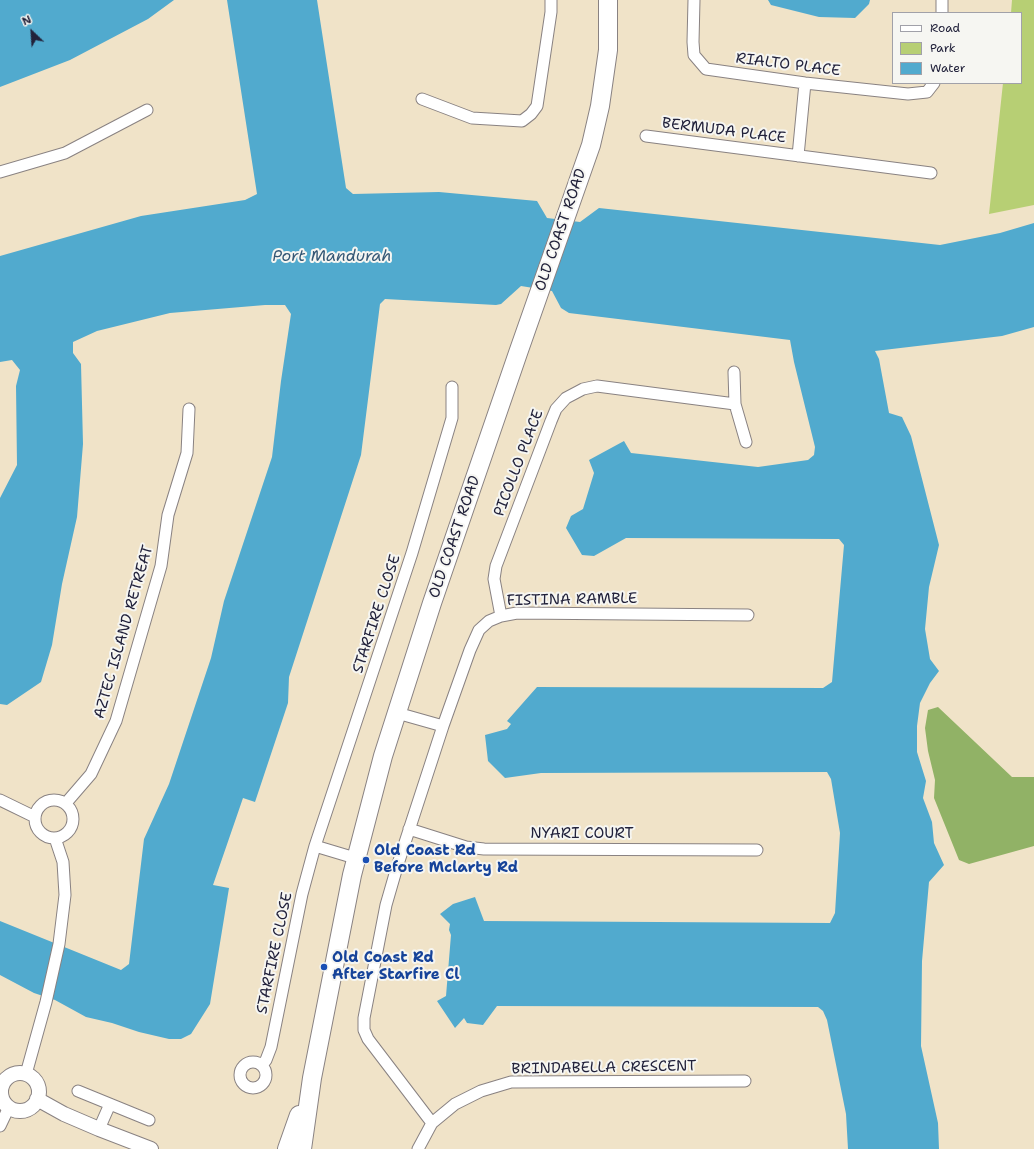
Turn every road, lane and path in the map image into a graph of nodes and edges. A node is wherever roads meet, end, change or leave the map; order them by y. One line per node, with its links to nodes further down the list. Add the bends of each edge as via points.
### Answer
1 (551, 0): 8 (street, via 537,106 522,121 472,118)
2 (608, 0): 21 (main road, OLD COAST ROAD, via 608,50 591,145)
3 (694, 0): 6 (street, RIALTO PLACE, via 694,55 706,69)
4 (942, 0): 5 (street)
5 (942, 12)
6 (805, 83): 7 (street, RIALTO PLACE, via 908,94 927,92); 11 (street, BERMUDA PLACE)
7 (933, 84)
8 (422, 99)
9 (147, 110): 12 (street, via 65,153)
10 (646, 136): 11 (street, BERMUDA PLACE)
11 (798, 156): 13 (street, BERMUDA PLACE)
12 (0, 172)
13 (931, 173)
14 (734, 372): 16 (street)
15 (452, 387): 28 (street, STARFIRE CLOSE, via 452,418 412,554)
16 (735, 404): 18 (street); 20 (street, PICOLLO PLACE, via 597,386 583,389 566,398 556,409 496,566 494,579)
17 (189, 409): 24 (street, AZTEC ISLAND RETREAT, via 187,453 168,515 161,566 116,721 91,774)
18 (746, 442)
19 (748, 615): 20 (street, FISTINA RAMBLE)
20 (501, 616): 22 (street, FISTINA RAMBLE, via 489,621 479,630)
21 (397, 713): 22 (street); 30 (main road, OLD COAST ROAD)
22 (443, 726): 26 (street, FISTINA RAMBLE)
23 (0, 800): 25 (street)
24 (66, 803): 25 (street, via 47,801 38,808); 27 (street, via 73,813 72,828 65,835)
25 (35, 817): 27 (street, via 36,826 43,835)
26 (409, 829): 29 (street, NYARI COURT, via 484,849); 41 (street, FISTINA RAMBLE, via 386,905 364,1018 364,1030 368,1039)
27 (55, 838): 32 (street, via 63,862 65,895 59,944)
28 (315, 846): 30 (street); 31 (street, STARFIRE CLOSE, via 302,894 271,1047)
29 (757, 850)
30 (355, 858): 33 (main road, OLD COAST ROAD)
31 (262, 1065)
32 (26, 1074): 35 (street, via 14,1074); 37 (street, via 32,1077 38,1087)
33 (312, 1078): 45 (main road, OLD COAST ROAD); 46 (main road, OLD COAST ROAD)
34 (745, 1081): 41 (street, BRINDABELLA CRESCENT, via 511,1082 481,1091 455,1104)
35 (1, 1085): 39 (street, via 2,1098)
36 (78, 1091): 38 (street)
37 (37, 1099): 39 (street, via 25,1110); 43 (street)
38 (110, 1104): 40 (street); 43 (street)
39 (9, 1107): 42 (street)
40 (149, 1120)
41 (432, 1123): 47 (street, BRINDABELLA CRESCENT)
42 (0, 1126)
43 (99, 1129): 44 (street)
44 (152, 1149)
45 (287, 1149)
46 (302, 1149)
47 (418, 1149)

